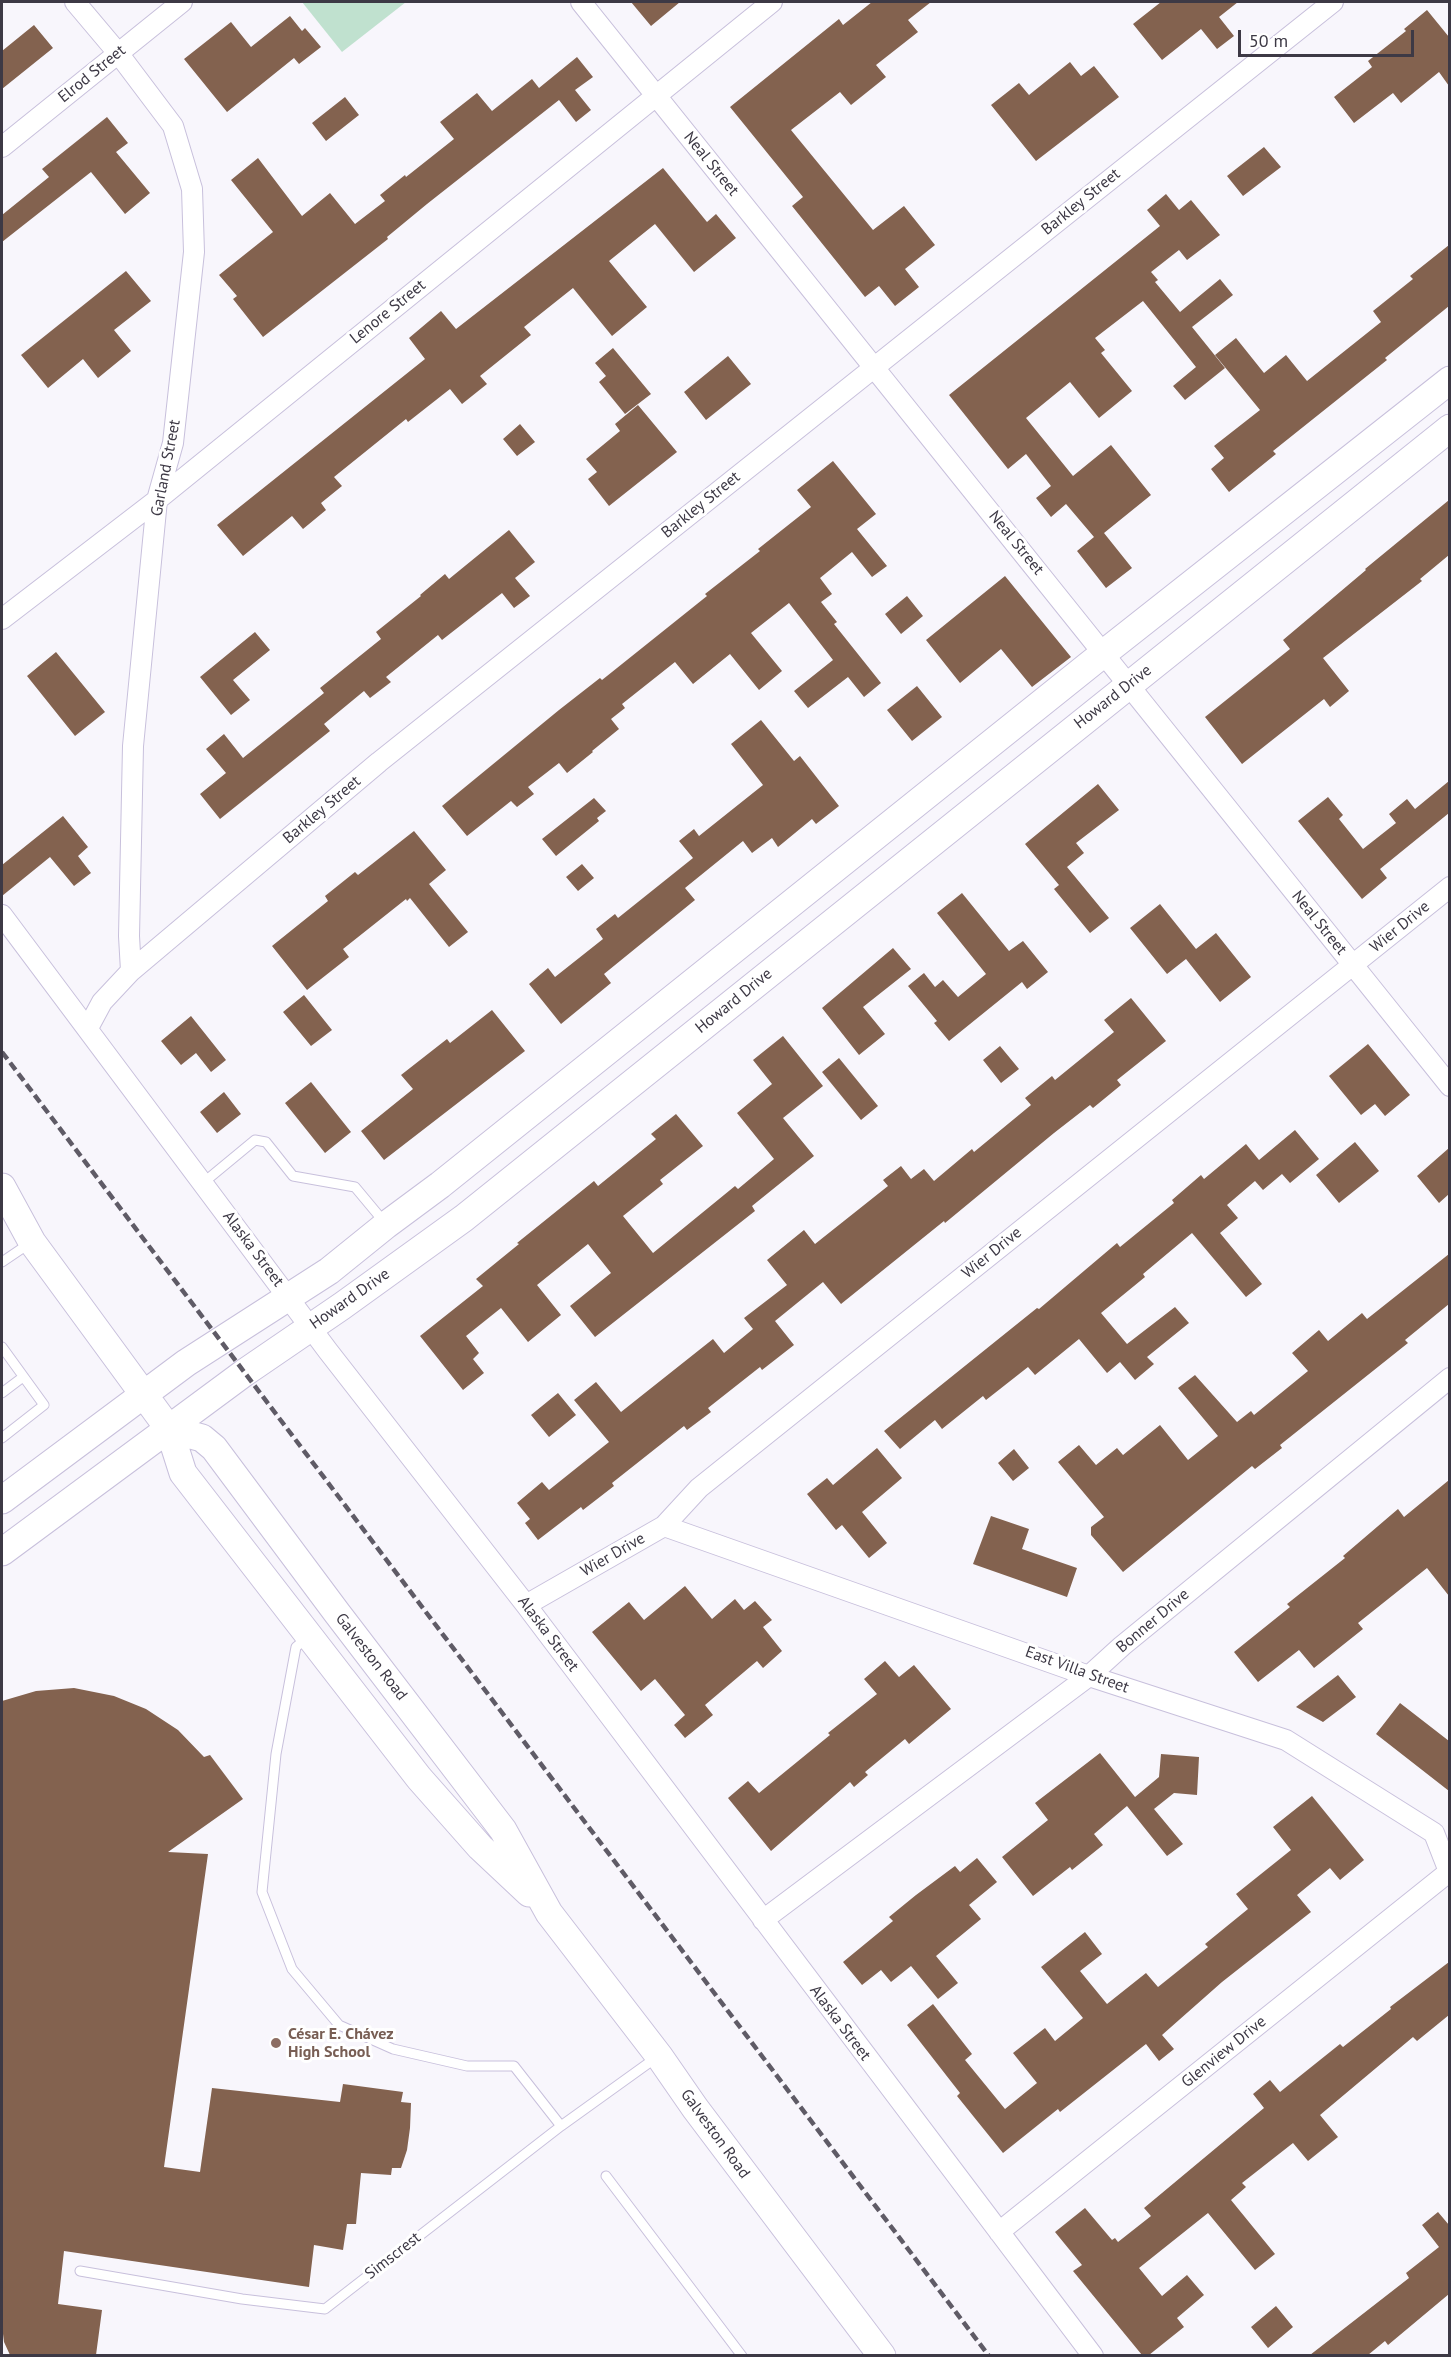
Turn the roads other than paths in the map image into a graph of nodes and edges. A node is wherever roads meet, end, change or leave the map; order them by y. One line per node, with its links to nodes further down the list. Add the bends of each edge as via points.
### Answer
1 (75, 2): 6 (street, Garland Street)
2 (182, 2): 6 (street, Elrod Street)
3 (581, 2): 7 (street, Neal Street)
4 (772, 2): 7 (street, Lenore Street)
5 (1333, 2): 9 (street, Barkley Street)
6 (118, 53): 8 (street, Elrod Street); 12 (street, Garland Street, via 172,126 192,189 194,252 173,442)
7 (655, 95): 9 (street, Neal Street); 12 (street, Lenore Street)
8 (2, 147)
9 (873, 367): 16 (street, Neal Street); 23 (street, Barkley Street, via 379,762)
10 (1449, 380): 13 (main road)
11 (1449, 428): 14 (main road, Howard Drive)
12 (158, 500): 15 (street, Lenore Street); 23 (street, Garland Street, via 133,746)
13 (1280, 514): 14 (main road); 16 (main road)
14 (1304, 544): 17 (main road, Howard Drive)
15 (2, 619)
16 (1104, 653): 17 (street, Neal Street); 19 (main road)
17 (1128, 685): 21 (main road, Howard Drive); 22 (street, Neal Street)
18 (1449, 887): 22 (street, Wier Drive)
19 (791, 904): 21 (main road); 29 (main road)
20 (2, 915): 24 (street, Alaska Street)
21 (816, 935): 33 (main road, Howard Drive, via 464,1218)
22 (1352, 965): 25 (street, Neal Street); 42 (street, Wier Drive, via 699,1488)
23 (131, 971): 24 (street, Barkley Street, via 102,1002)
24 (88, 1028): 26 (street, Alaska Street)
25 (1449, 1086)
26 (203, 1183): 29 (lane, via 255,1140 266,1142 293,1176 355,1187); 32 (street, Alaska Street)
27 (2, 1187): 30 (main road, Galveston Road)
28 (2, 1212): 30 (main road, Galveston Road)
29 (387, 1225): 32 (main road, via 329,1271)
30 (32, 1242): 31 (lane); 38 (main road, Galveston Road)
31 (2, 1262)
32 (288, 1296): 33 (street, Alaska Street); 38 (main road)
33 (311, 1328): 39 (main road, Howard Drive); 44 (street, Alaska Street)
34 (2, 1347): 35 (lane)
35 (23, 1377): 37 (lane); 40 (lane, via 44,1405)
36 (1449, 1378): 46 (street, Bonner Drive)
37 (2, 1393)
38 (143, 1393): 39 (main road, Galveston Road); 41 (main road)
39 (169, 1429): 43 (main road, Howard Drive); 45 (main road, Galveston Road, via 183,1473); 47 (main road, Galveston Road, via 202,1438 214,1448)
40 (2, 1438)
41 (3, 1495)
42 (664, 1526): 44 (street, Wier Drive); 46 (street, East Villa Street)
43 (2, 1552)
44 (526, 1605): 51 (street, Alaska Street)
45 (309, 1637): 48 (main road, Galveston Road); 53 (lane, via 296,1647 276,1754 262,1892 292,1969 339,2025 393,2049 466,2066 514,2066)
46 (1089, 1676): 49 (street, East Villa Street, via 1286,1740 1434,1833); 51 (street, Bonner Drive)
47 (419, 1718): 48 (main road); 50 (main road, Galveston Road, via 503,1830)
48 (390, 1740): 50 (main road, Galveston Road, via 480,1846)
49 (1449, 1872): 55 (street, Glenview Drive)
50 (549, 1913): 52 (main road, Galveston Road)
51 (763, 1920): 55 (street, Alaska Street)
52 (659, 2056): 53 (lane, Simscrest); 58 (main road, Galveston Road)
53 (561, 2126): 56 (lane, Simscrest, via 325,2309 242,2300)
54 (606, 2176): 57 (lane)
55 (999, 2232): 59 (street, Alaska Street)
56 (80, 2271)
57 (741, 2355)
58 (882, 2355)
59 (1093, 2355)

